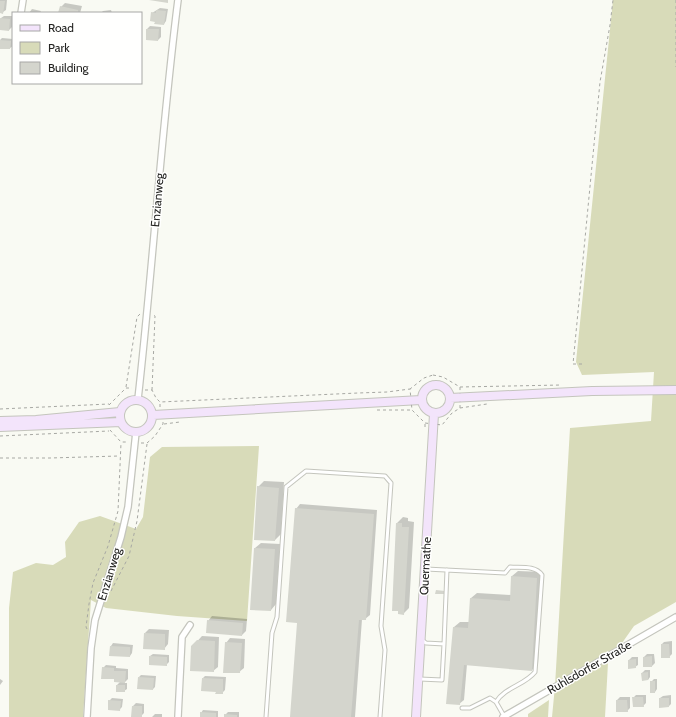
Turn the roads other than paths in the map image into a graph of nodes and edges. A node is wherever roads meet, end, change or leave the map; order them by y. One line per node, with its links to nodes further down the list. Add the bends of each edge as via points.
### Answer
1 (22, 0): 3 (street)
2 (178, 0): 6 (street, Enzianweg, via 138,399)
3 (21, 12)
4 (676, 390): 5 (main road)
5 (450, 398): 7 (main road, via 446,389 432,385 424,391); 9 (main road, via 447,408 439,414)
6 (140, 400): 8 (main road, via 130,401); 10 (main road, via 149,405)
7 (421, 400): 9 (main road, via 424,408); 10 (main road)
8 (120, 412): 11 (main road); 13 (main road)
9 (434, 414): 16 (main road, Quermathe)
10 (153, 415): 15 (main road, via 148,427)
11 (110, 417): 12 (main road); 13 (main road); 14 (main road)
12 (0, 421)
13 (121, 422): 15 (main road, via 127,429)
14 (0, 427)
15 (136, 432): 25 (street, Enzianweg, via 128,507 93,635)
16 (426, 569): 17 (lane); 20 (main road, Quermathe)
17 (447, 570): 21 (lane); 23 (lane, via 505,573 510,567 534,568 542,575 535,672 499,697)
18 (676, 617): 30 (street, Ruhlsdorfer Straße)
19 (190, 625): 26 (street, via 182,637)
20 (421, 639): 21 (lane, via 426,643); 22 (main road, Quermathe)
21 (444, 644): 22 (lane, via 442,680)
22 (419, 679): 29 (main road, Quermathe)
23 (496, 702): 24 (lane, via 490,698 470,708); 30 (lane)
24 (462, 708)
25 (87, 717)
26 (178, 717)
27 (266, 717): 28 (lane, via 272,633 277,617 286,487 306,471 385,476 391,483 380,626 385,650)
28 (380, 717)
29 (416, 717)
30 (503, 717)

